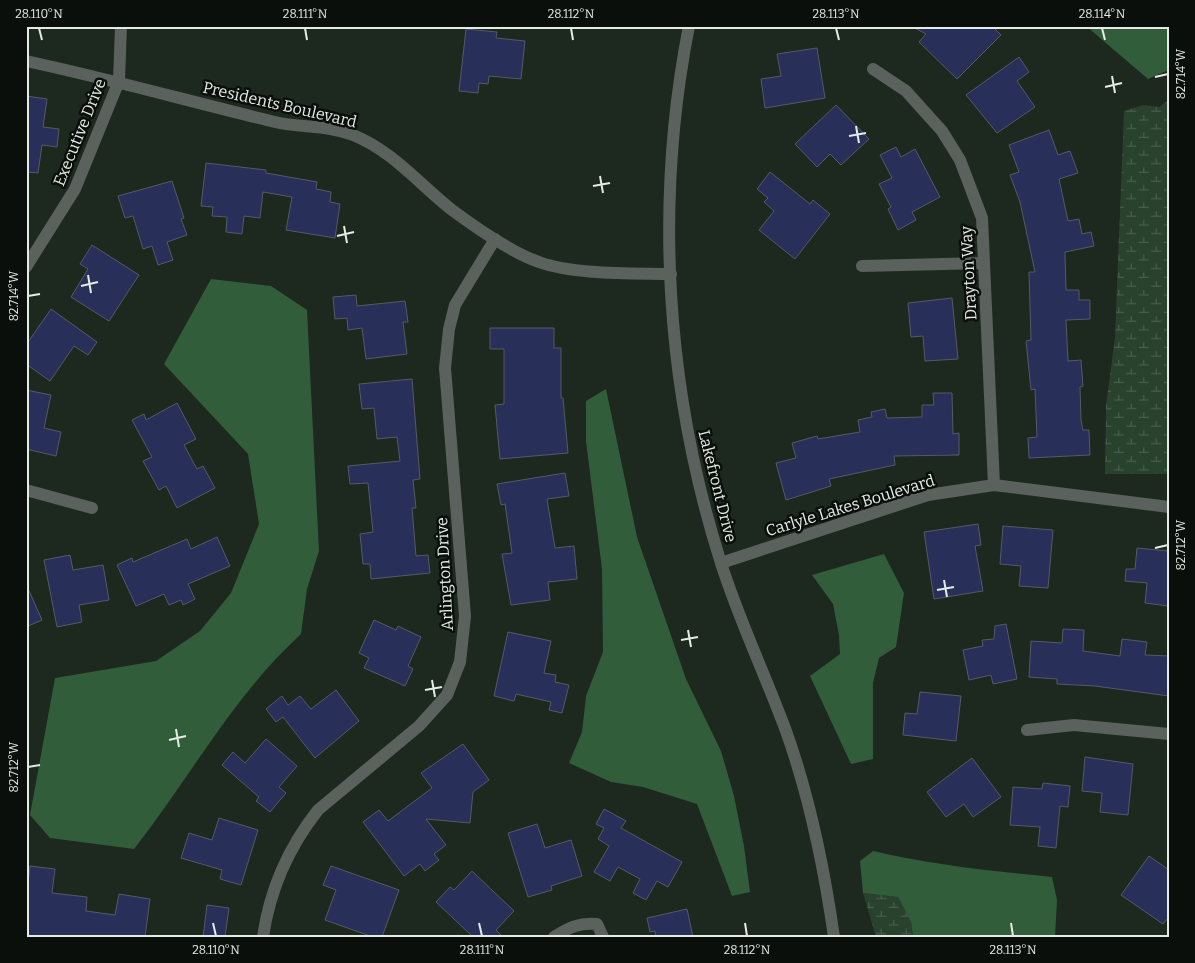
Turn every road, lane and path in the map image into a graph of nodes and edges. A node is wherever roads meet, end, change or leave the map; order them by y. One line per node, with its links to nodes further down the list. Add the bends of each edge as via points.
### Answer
1 (121, 26): 5 (street, Executive Drive)
2 (689, 26): 10 (street, Lakefront Drive, via 678,88 672,160 669,203)
3 (26, 61): 5 (street, Presidents Boulevard)
4 (873, 69): 7 (street, Drayton Way, via 906,91 942,131 960,160 982,218)
5 (119, 81): 6 (street, Presidents Boulevard, via 278,123 353,135 390,157 452,210); 9 (street, Executive Drive, via 76,189)
6 (495, 239): 10 (street, Presidents Boulevard, via 540,263 620,273); 18 (street, Arlington Drive, via 455,305 445,368 465,616 460,662 447,695 419,726 318,810 308,823 285,860)
7 (984, 263): 8 (street); 11 (street, Drayton Way)
8 (862, 266)
9 (26, 267)
10 (671, 274): 15 (street, Lakefront Drive, via 679,384 688,440)
11 (994, 486): 13 (street, Carlyle Lakes Boulevard); 15 (street, Carlyle Lakes Boulevard, via 928,495)
12 (26, 490): 14 (street)
13 (1169, 507)
14 (92, 508)
15 (721, 563): 21 (street, Lakefront Drive, via 800,774 819,846)
16 (1027, 730): 17 (street, via 1074,725)
17 (1169, 734)
18 (263, 937)
19 (554, 937): 20 (street, via 585,922 597,924)
20 (603, 937)
21 (834, 937)

